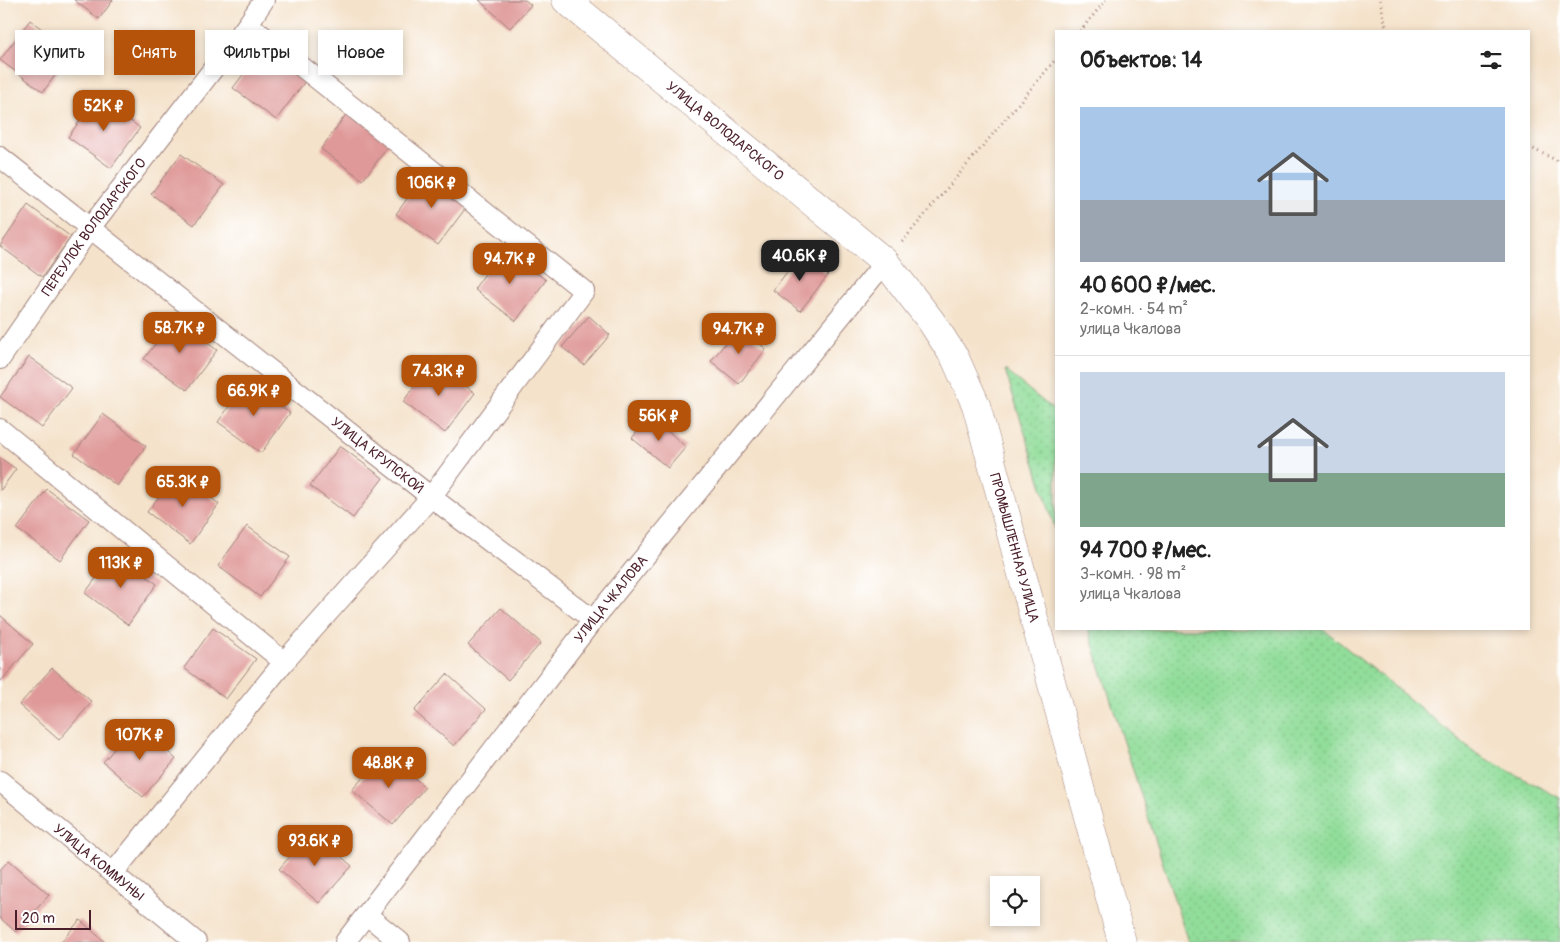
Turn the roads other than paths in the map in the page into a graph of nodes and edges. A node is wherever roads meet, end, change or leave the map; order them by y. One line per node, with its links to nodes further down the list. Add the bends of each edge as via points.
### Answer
1 (264, 0): 3 (street, ПЕРЕУЛОК ВОЛОДАРСКОГО)
2 (566, 0): 6 (main road, УЛИЦА ВОЛОДАРСКОГО)
3 (248, 24): 5 (street, ПЕРЕУЛОК ВОЛОДАРСКОГО); 9 (street, via 584,291)
4 (0, 157): 5 (street, УЛИЦА КРУПСКОЙ)
5 (90, 228): 7 (street, ПЕРЕУЛОК ВОЛОДАРСКОГО); 9 (street, УЛИЦА КРУПСКОЙ)
6 (885, 262): 10 (street, УЛИЦА ЧКАЛОВА); 18 (main road, ПРОМЫШЛЕННАЯ УЛИЦА, via 955,358 976,405)
7 (0, 360)
8 (0, 429): 11 (street)
9 (431, 497): 10 (street, УЛИЦА КРУПСКОЙ); 11 (street)
10 (593, 620): 14 (street, УЛИЦА ЧКАЛОВА)
11 (284, 662): 13 (street)
12 (0, 781): 13 (street, УЛИЦА КОММУНЫ)
13 (114, 872): 15 (street, УЛИЦА КОММУНЫ)
14 (367, 915): 16 (street, УЛИЦА ЧКАЛОВА); 17 (street)
15 (196, 942)
16 (345, 942)
17 (400, 942)
18 (1122, 942)

